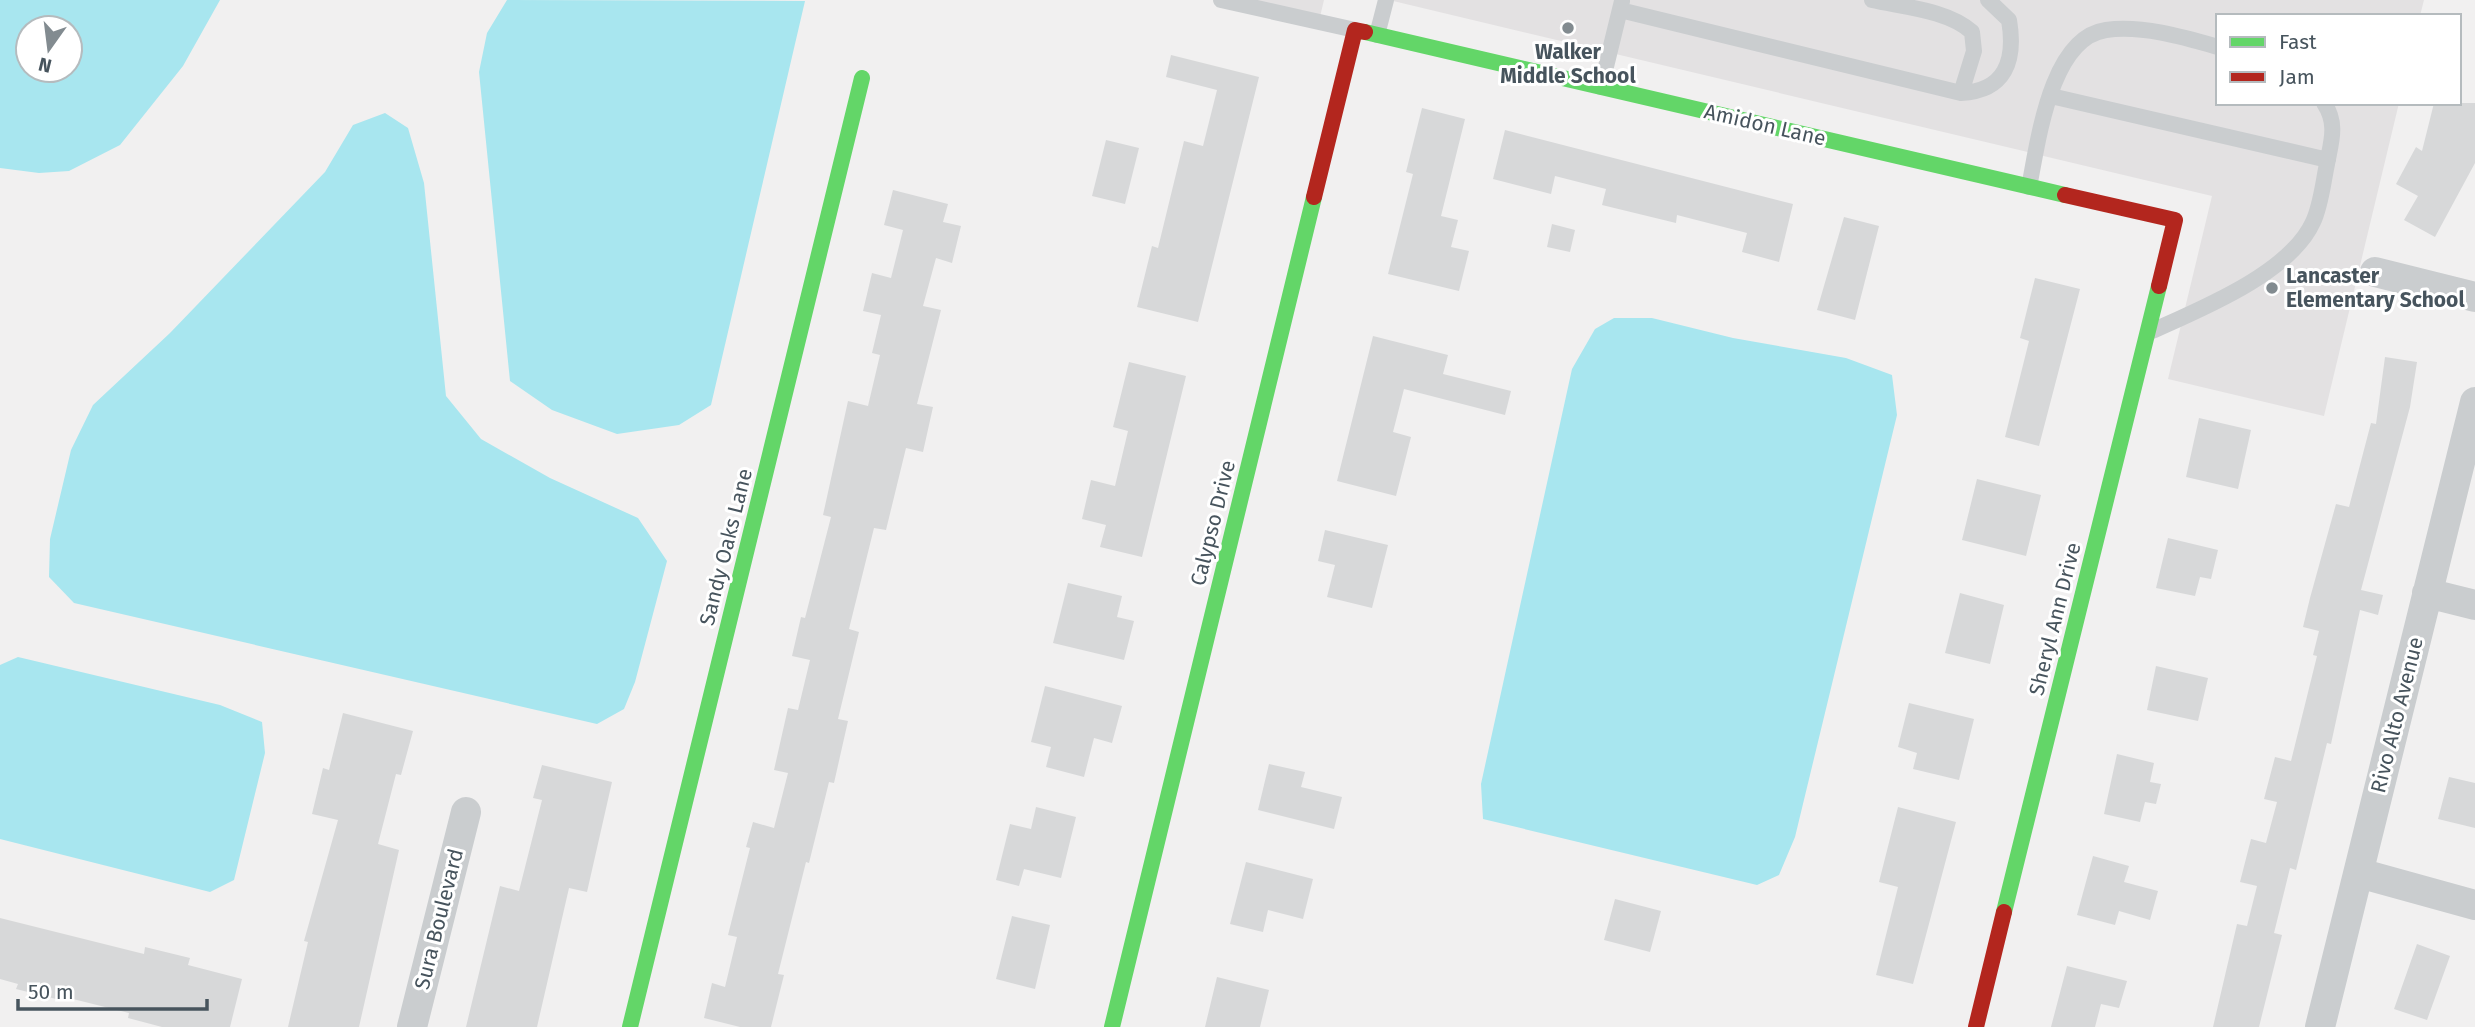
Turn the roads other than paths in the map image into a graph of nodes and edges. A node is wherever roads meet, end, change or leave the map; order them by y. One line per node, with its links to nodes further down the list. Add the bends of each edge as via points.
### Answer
1 (1221, 0): 6 (lane)
2 (1386, 0): 7 (lane)
3 (1872, 0): 11 (lane, via 1943,16 1972,32 1974,51)
4 (1988, 0): 11 (lane, via 2009,20 2011,54 1996,82 1982,92)
5 (1621, 5): 10 (lane); 11 (lane)
6 (1355, 30): 7 (street, Amidon Lane); 28 (street, Calypso Drive)
7 (1377, 35): 10 (street, Amidon Lane)
8 (2216, 47): 12 (lane, via 2140,30 2104,30 2067,56)
9 (862, 78): 27 (street, Sandy Oaks Lane)
10 (1601, 87): 15 (street, Amidon Lane)
11 (1961, 93)
12 (2051, 96): 14 (lane); 15 (lane)
13 (2325, 105): 14 (lane, via 2334,127)
14 (2328, 160): 19 (lane, via 2313,222 2293,251 2206,307)
15 (2029, 187): 16 (street, Amidon Lane)
16 (2175, 220): 19 (street, Sheryl Ann Drive)
17 (2375, 272): 18 (street)
18 (2475, 297)
19 (2147, 334): 29 (street, Sheryl Ann Drive)
20 (2475, 402): 21 (street, Rivo Alto Avenue)
21 (2427, 593): 22 (street); 24 (street, Rivo Alto Avenue)
22 (2475, 605)
23 (467, 811): 26 (street, Sura Boulevard)
24 (2359, 873): 25 (street); 30 (street, Rivo Alto Avenue)
25 (2475, 905)
26 (412, 1027)
27 (630, 1027)
28 (1112, 1027)
29 (1976, 1027)
30 (2320, 1027)

